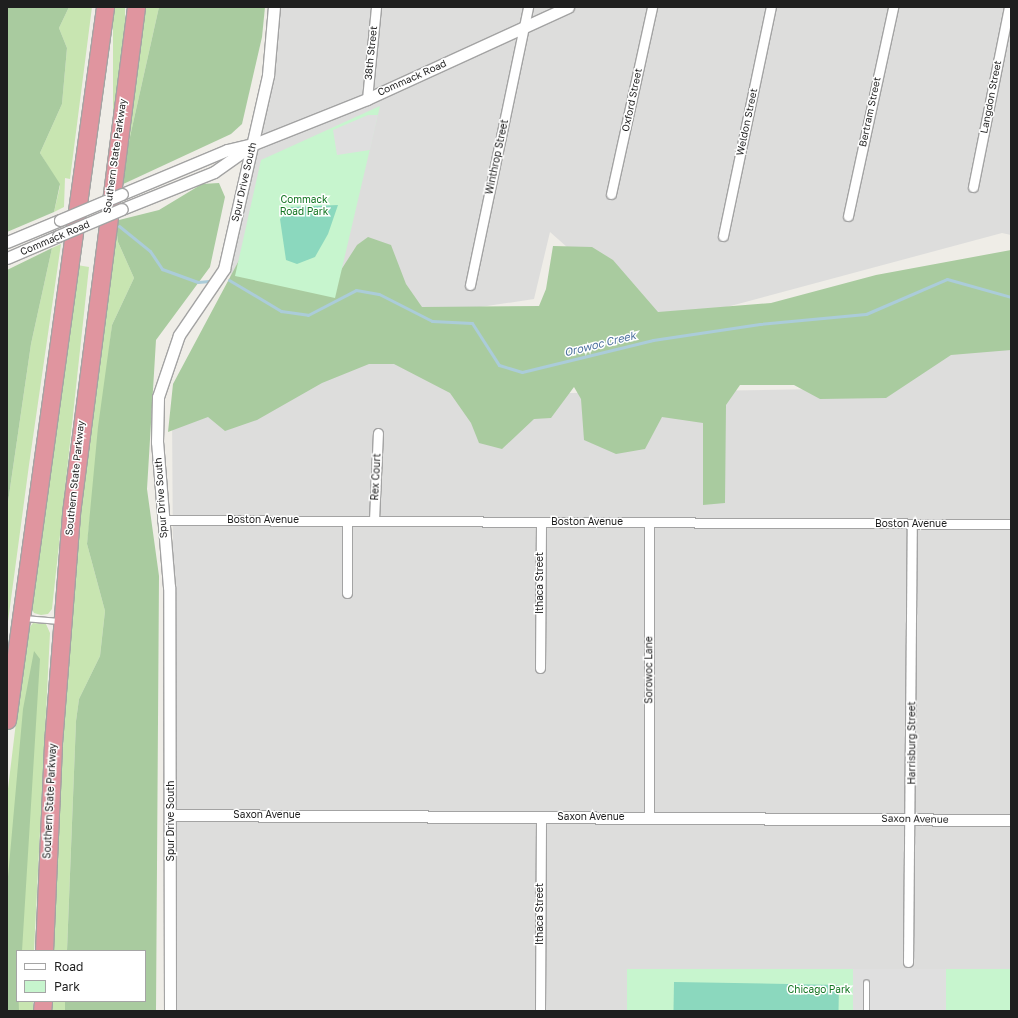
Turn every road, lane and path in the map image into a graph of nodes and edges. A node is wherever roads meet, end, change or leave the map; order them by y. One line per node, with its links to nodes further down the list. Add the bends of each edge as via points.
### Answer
1 (105, 7): 30 (highway)
2 (136, 7): 31 (highway, Southern State Parkway, via 83,393)
3 (274, 7): 13 (street, Spur Drive South, via 268,75)
4 (376, 7): 12 (street, 38th Street)
5 (528, 7): 11 (street, Winthrop Street)
6 (568, 7): 11 (street, Commack Road)
7 (652, 7): 15 (street, Oxford Street)
8 (771, 7): 17 (street, Weldon Street)
9 (892, 7): 16 (street, Bertram Street)
10 (1010, 7): 14 (street, Langdon Street)
11 (522, 28): 12 (street, Commack Road); 20 (street, Winthrop Street)
12 (367, 99): 13 (street, Commack Road)
13 (254, 144): 18 (street, Commack Road, bridge, via 227,150); 19 (street, Commack Road, bridge, via 214,172); 22 (street, Spur Drive South, via 224,269 179,335 158,397)
14 (973, 187)
15 (612, 194)
16 (848, 216)
17 (723, 236)
18 (7, 242)
19 (7, 258)
20 (470, 285)
21 (378, 433): 23 (street, Rex Court)
22 (162, 520): 24 (street, Boston Avenue); 34 (street, Spur Drive South, via 169,588)
23 (374, 520): 24 (street, Boston Avenue); 25 (street, Boston Avenue)
24 (347, 521): 29 (street)
25 (541, 522): 26 (street, Boston Avenue); 32 (street, Ithaca Street)
26 (649, 522): 27 (street, Boston Avenue); 36 (street, Sorowoc Lane)
27 (912, 524): 28 (street, Boston Avenue); 37 (street, Harrisburg Street)
28 (1011, 524)
29 (347, 593)
30 (21, 618): 31 (lane); 33 (highway)
31 (62, 621): 39 (highway, Southern State Parkway)
32 (540, 668)
33 (7, 720)
34 (172, 815): 35 (street, Saxon Avenue); 42 (street, Spur Drive South)
35 (541, 816): 36 (street, Saxon Avenue); 43 (street, Ithaca Street)
36 (649, 817): 37 (street, Saxon Avenue)
37 (912, 818): 38 (street, Saxon Avenue); 40 (street, Harrisburg Street)
38 (1011, 820)
39 (44, 950)
40 (908, 962)
41 (866, 983): 44 (lane)
42 (170, 1011)
43 (540, 1011)
44 (866, 1011)

